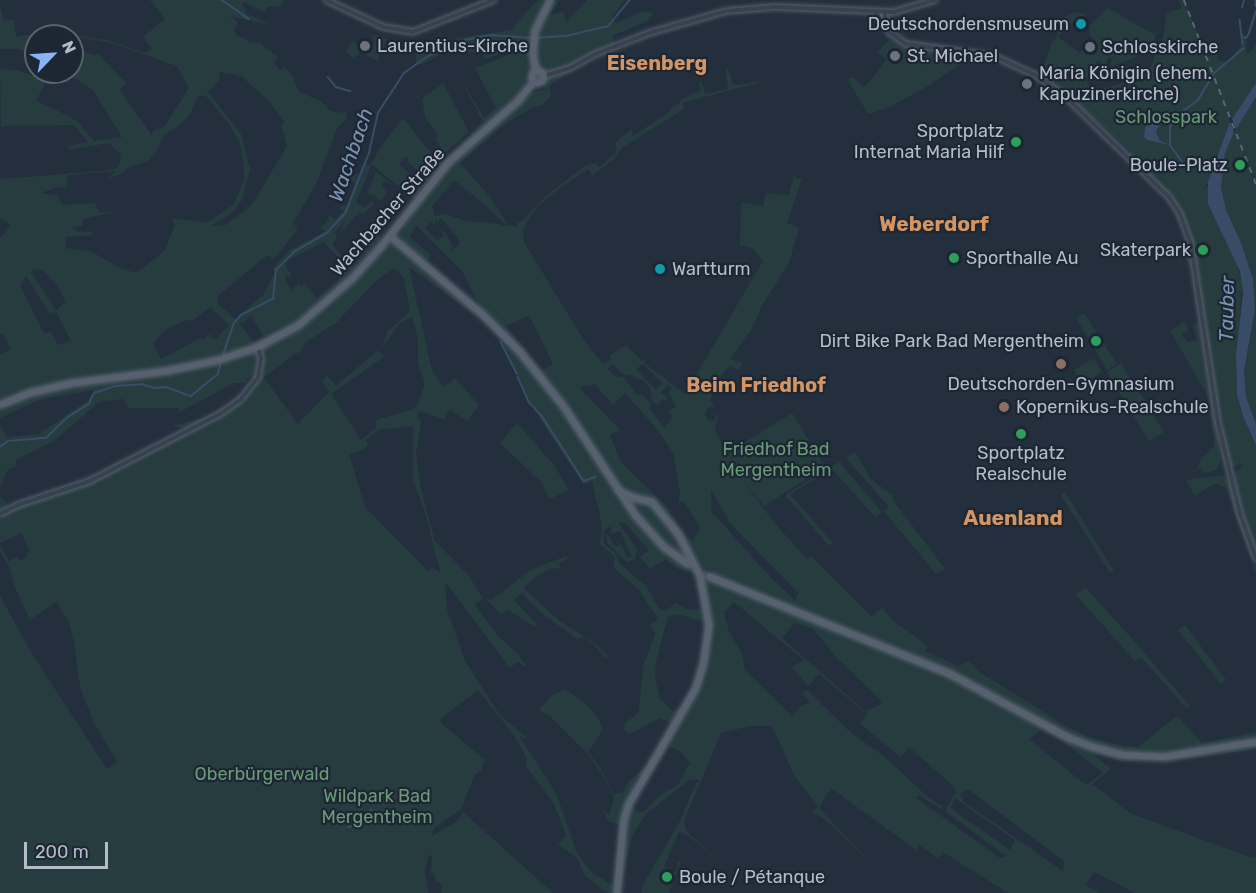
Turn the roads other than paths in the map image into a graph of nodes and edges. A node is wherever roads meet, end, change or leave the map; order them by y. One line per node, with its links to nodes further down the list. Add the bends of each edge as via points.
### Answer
1 (326, 0): 2 (street, via 397,31 413,32)
2 (494, 0)
3 (550, 0): 10 (main road, via 538,22 533,54)
4 (932, 1): 7 (street, Wachbacher Straße)
5 (873, 10): 6 (street, Wachbacher Straße); 8 (street); 11 (street, Wachbacher Straße, via 775,7 726,11 649,33)
6 (884, 12): 7 (street, Wachbacher Straße); 8 (street); 9 (street)
7 (894, 12): 9 (street)
8 (882, 20): 9 (street)
9 (886, 27): 24 (street, via 911,46 994,56 1037,76 1065,96 1157,183 1180,214 1196,268 1218,423 1238,507)
10 (536, 71): 11 (main road); 12 (main road, via 532,76)
11 (544, 76): 12 (main road, Wachbacher Straße, via 541,82)
12 (534, 82): 13 (main road, Wachbacher Straße, via 448,163)
13 (395, 229): 14 (main road, Wachbacher Straße); 15 (main road)
14 (389, 236): 15 (main road); 16 (main road, Wachbacher Straße)
15 (397, 244): 16 (main road); 19 (main road, via 475,308 520,352 564,407)
16 (380, 248): 17 (main road, Wachbacher Straße, via 314,314)
17 (258, 346): 18 (main road, Wachbacher Straße, via 167,371 29,393); 22 (street, via 258,378 240,400 220,414 90,481)
18 (0, 405)
19 (618, 490): 20 (main road); 21 (main road)
20 (636, 499): 21 (main road); 23 (main road); 28 (main road, via 652,502 694,560 705,592 709,634 692,696 629,804)
21 (627, 503): 23 (main road)
22 (0, 514)
23 (636, 516): 25 (main road, via 664,547)
24 (1256, 558)
25 (687, 564)
26 (710, 577): 27 (main road, via 929,664 1069,738 1100,749 1164,757)
27 (1256, 742)
28 (617, 893)

